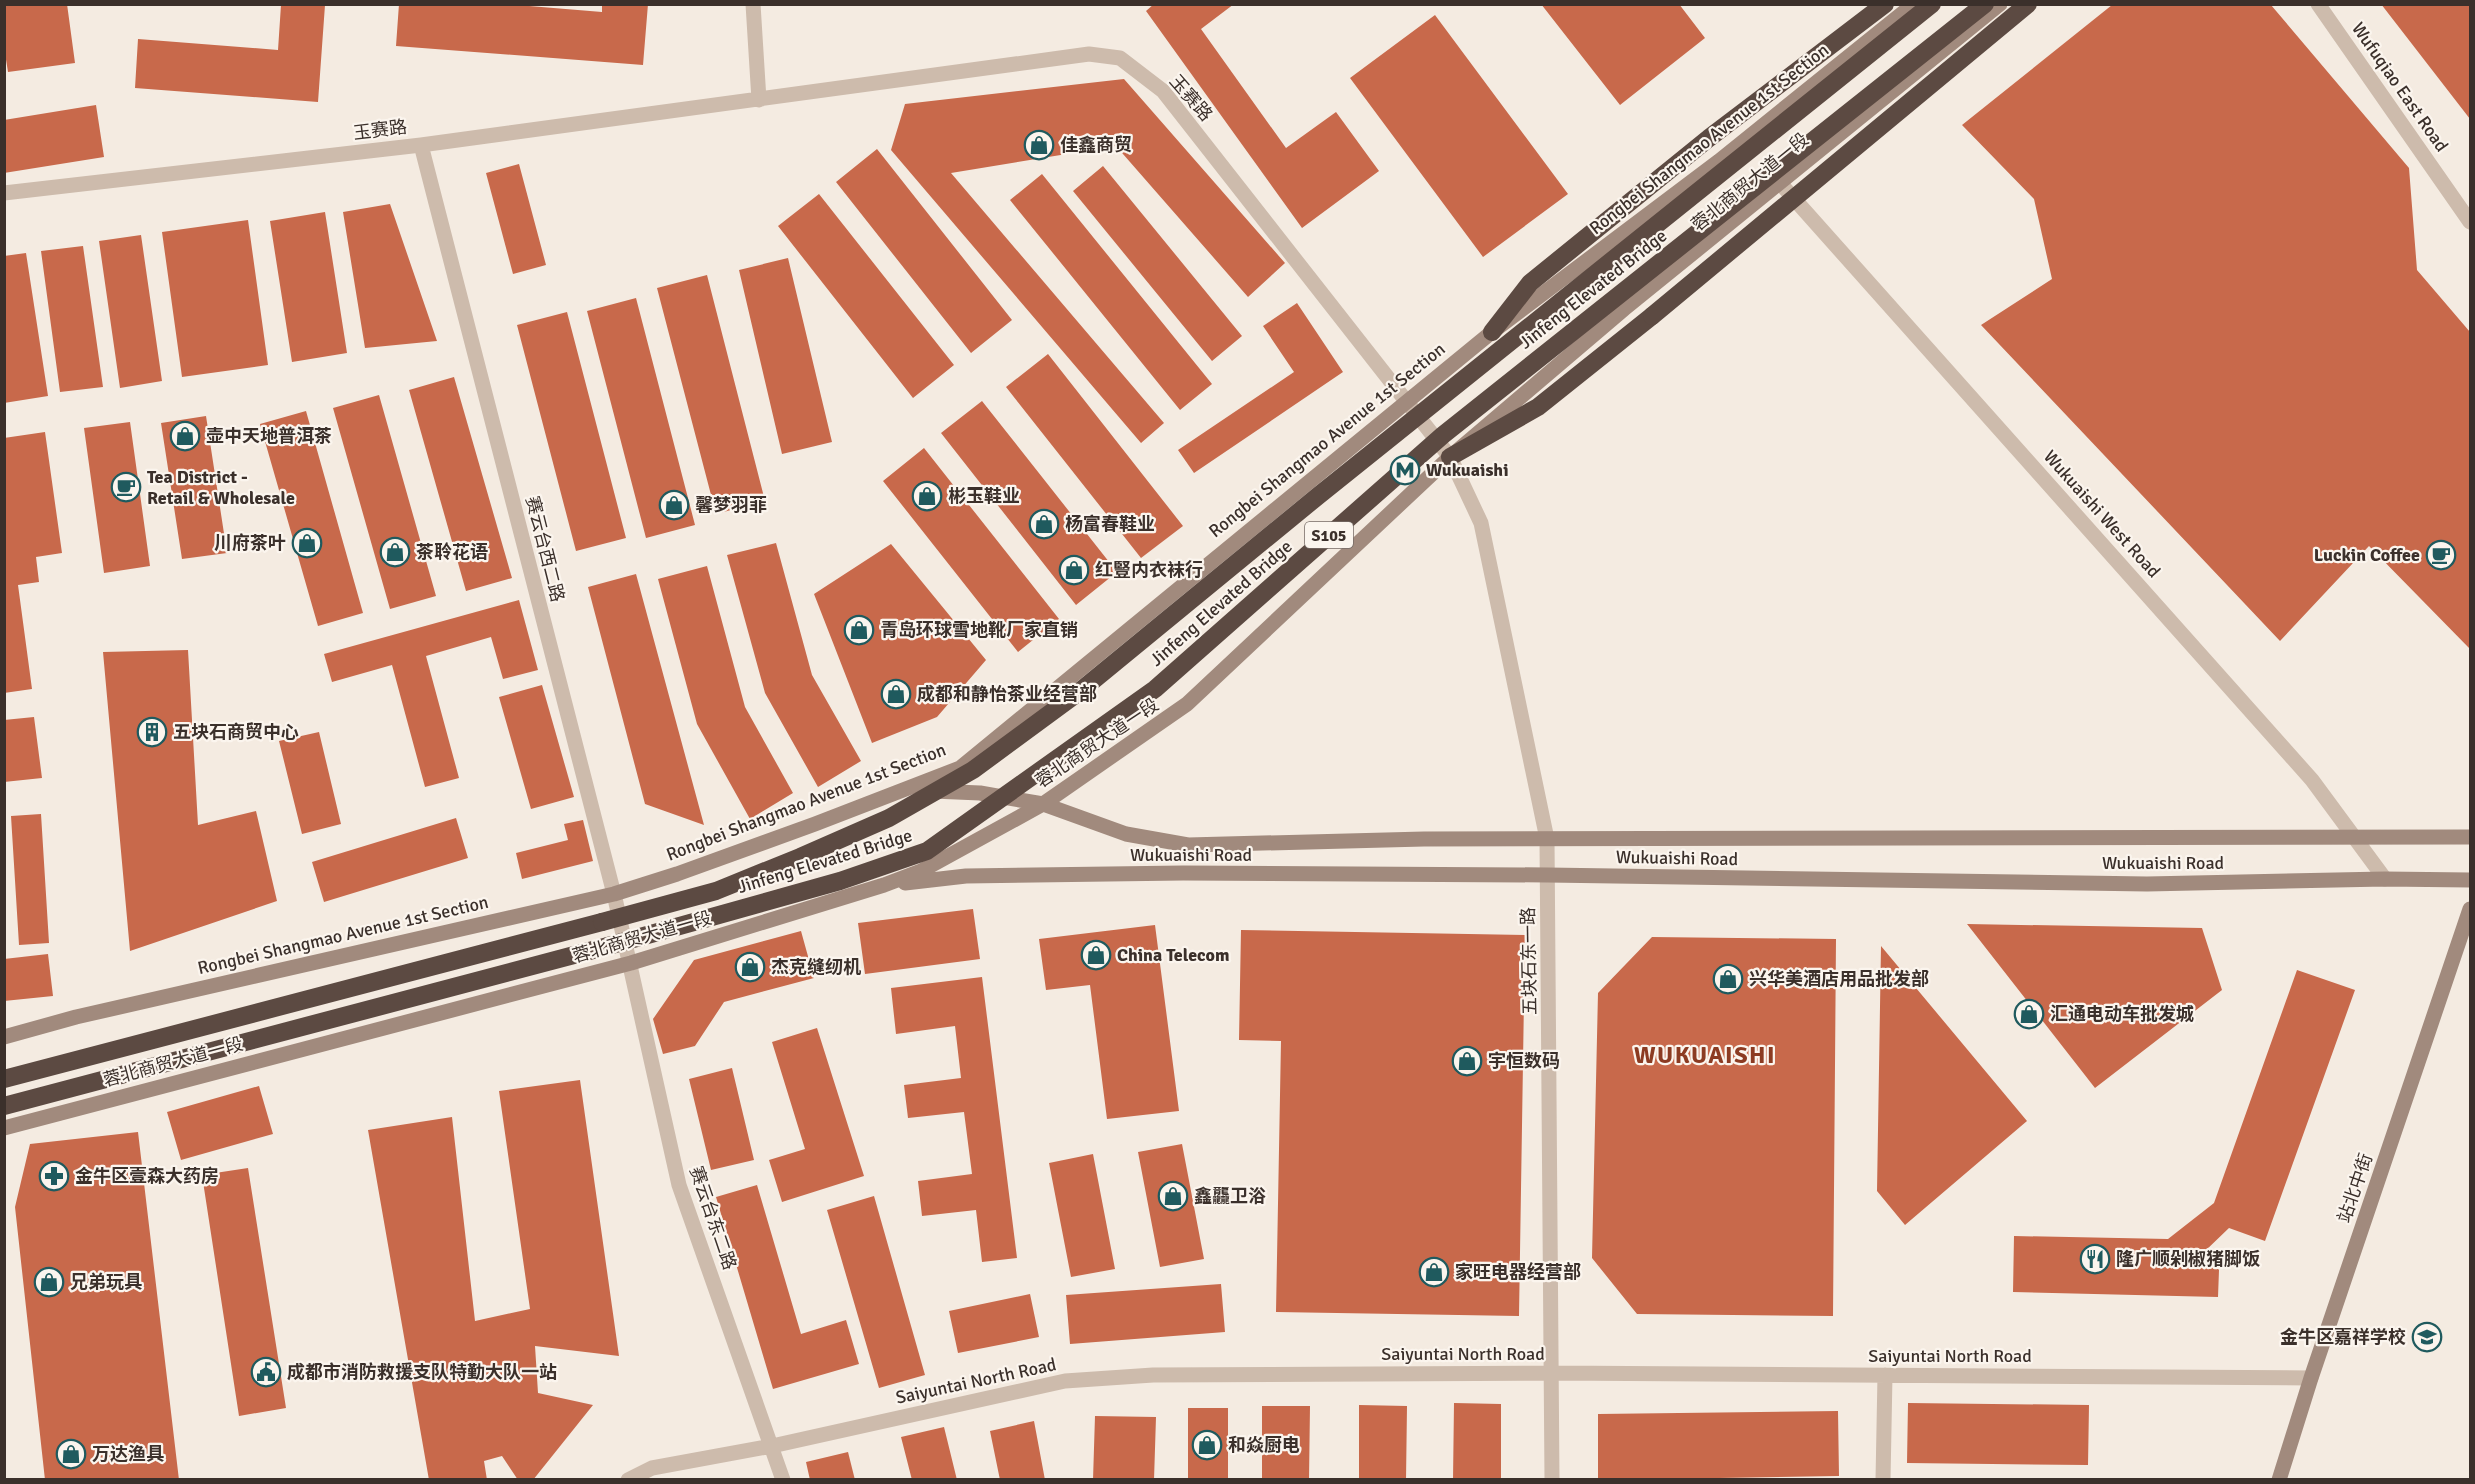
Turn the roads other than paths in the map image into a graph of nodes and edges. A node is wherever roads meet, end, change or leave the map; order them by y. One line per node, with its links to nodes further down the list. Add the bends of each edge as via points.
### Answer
1 (753, 4): 9 (street)
2 (1885, 4): 14 (highway, via 1709,138 1530,283)
3 (1914, 4): 14 (main road, Rongbei Shangmao Avenue 1st Section, via 1719,161)
4 (1932, 4): 30 (highway, Jinfeng Elevated Bridge / S105, bridge, via 1079,692 973,770 889,818 716,891)
5 (1985, 4): 31 (highway, Jinfeng Elevated Bridge / S105, bridge, via 1443,435 1155,689 927,851 840,881 608,946)
6 (2000, 4): 11 (main road, 蓉北商贸大道一段)
7 (2028, 4): 16 (highway, bridge, via 1538,408)
8 (2318, 4): 13 (street, Wufuqiao East Road)
9 (759, 100): 10 (street, 玉赛路); 15 (street, 玉赛路, via 1089,54 1120,58 1163,92)
10 (421, 145): 12 (street, 玉赛路); 26 (street, 赛云台西二路)
11 (1780, 183): 16 (main road, 蓉北商贸大道一段); 19 (street, Wukuaishi West Road, via 2312,780)
12 (4, 193)
13 (2470, 222)
14 (1492, 333): 15 (main road, Rongbei Shangmao Avenue 1st Section)
15 (1405, 403): 16 (street, 玉赛路); 17 (main road, Rongbei Shangmao Avenue 1st Section, via 960,768)
16 (1450, 457): 18 (main road, 蓉北商贸大道一段, via 1187,704); 21 (street, 五块石东一路, via 1481,524)
17 (903, 790): 18 (main road, Wukuaishi Road, via 980,793); 26 (main road, Rongbei Shangmao Avenue 1st Section)
18 (1043, 804): 21 (main road, Wukuaishi Road, via 1126,834 1188,844); 25 (main road, 蓉北商贸大道一段, via 921,871)
19 (2355, 837): 20 (main road, Wukuaishi Road); 21 (main road, Wukuaishi Road); 23 (street, Wukuaishi West Road)
20 (2470, 837)
21 (1547, 839): 22 (street, 五块石东一路)
22 (1548, 875): 23 (main road, Wukuaishi Road, via 2147,884); 25 (main road, Wukuaishi Road, via 966,876); 33 (street, 五块石东一路)
23 (2385, 879): 24 (main road, Wukuaishi Road)
24 (2470, 880)
25 (884, 885): 28 (main road, 蓉北商贸大道一段)
26 (614, 894): 28 (street, 赛云台西二路); 29 (main road, Rongbei Shangmao Avenue 1st Section, via 76,1017)
27 (2470, 909): 35 (main road, 站北中街)
28 (631, 963): 32 (main road, 蓉北商贸大道一段); 36 (street, 赛云台东二路, via 679,1185)
29 (4, 1037)
30 (4, 1079)
31 (4, 1106)
32 (4, 1128)
33 (1553, 1373): 34 (street, Saiyuntai North Road); 36 (street, Saiyuntai North Road, via 1153,1375 1065,1381); 39 (street, 五块石东一路)
34 (1885, 1375): 35 (street, Saiyuntai North Road); 40 (street)
35 (2311, 1378): 41 (main road, 站北中街)
36 (772, 1446): 37 (street, Saiyuntai North Road, via 652,1468); 38 (street, 赛云台东二路)
37 (627, 1479)
38 (783, 1479)
39 (1552, 1479)
40 (1883, 1479)
41 (2279, 1479)

